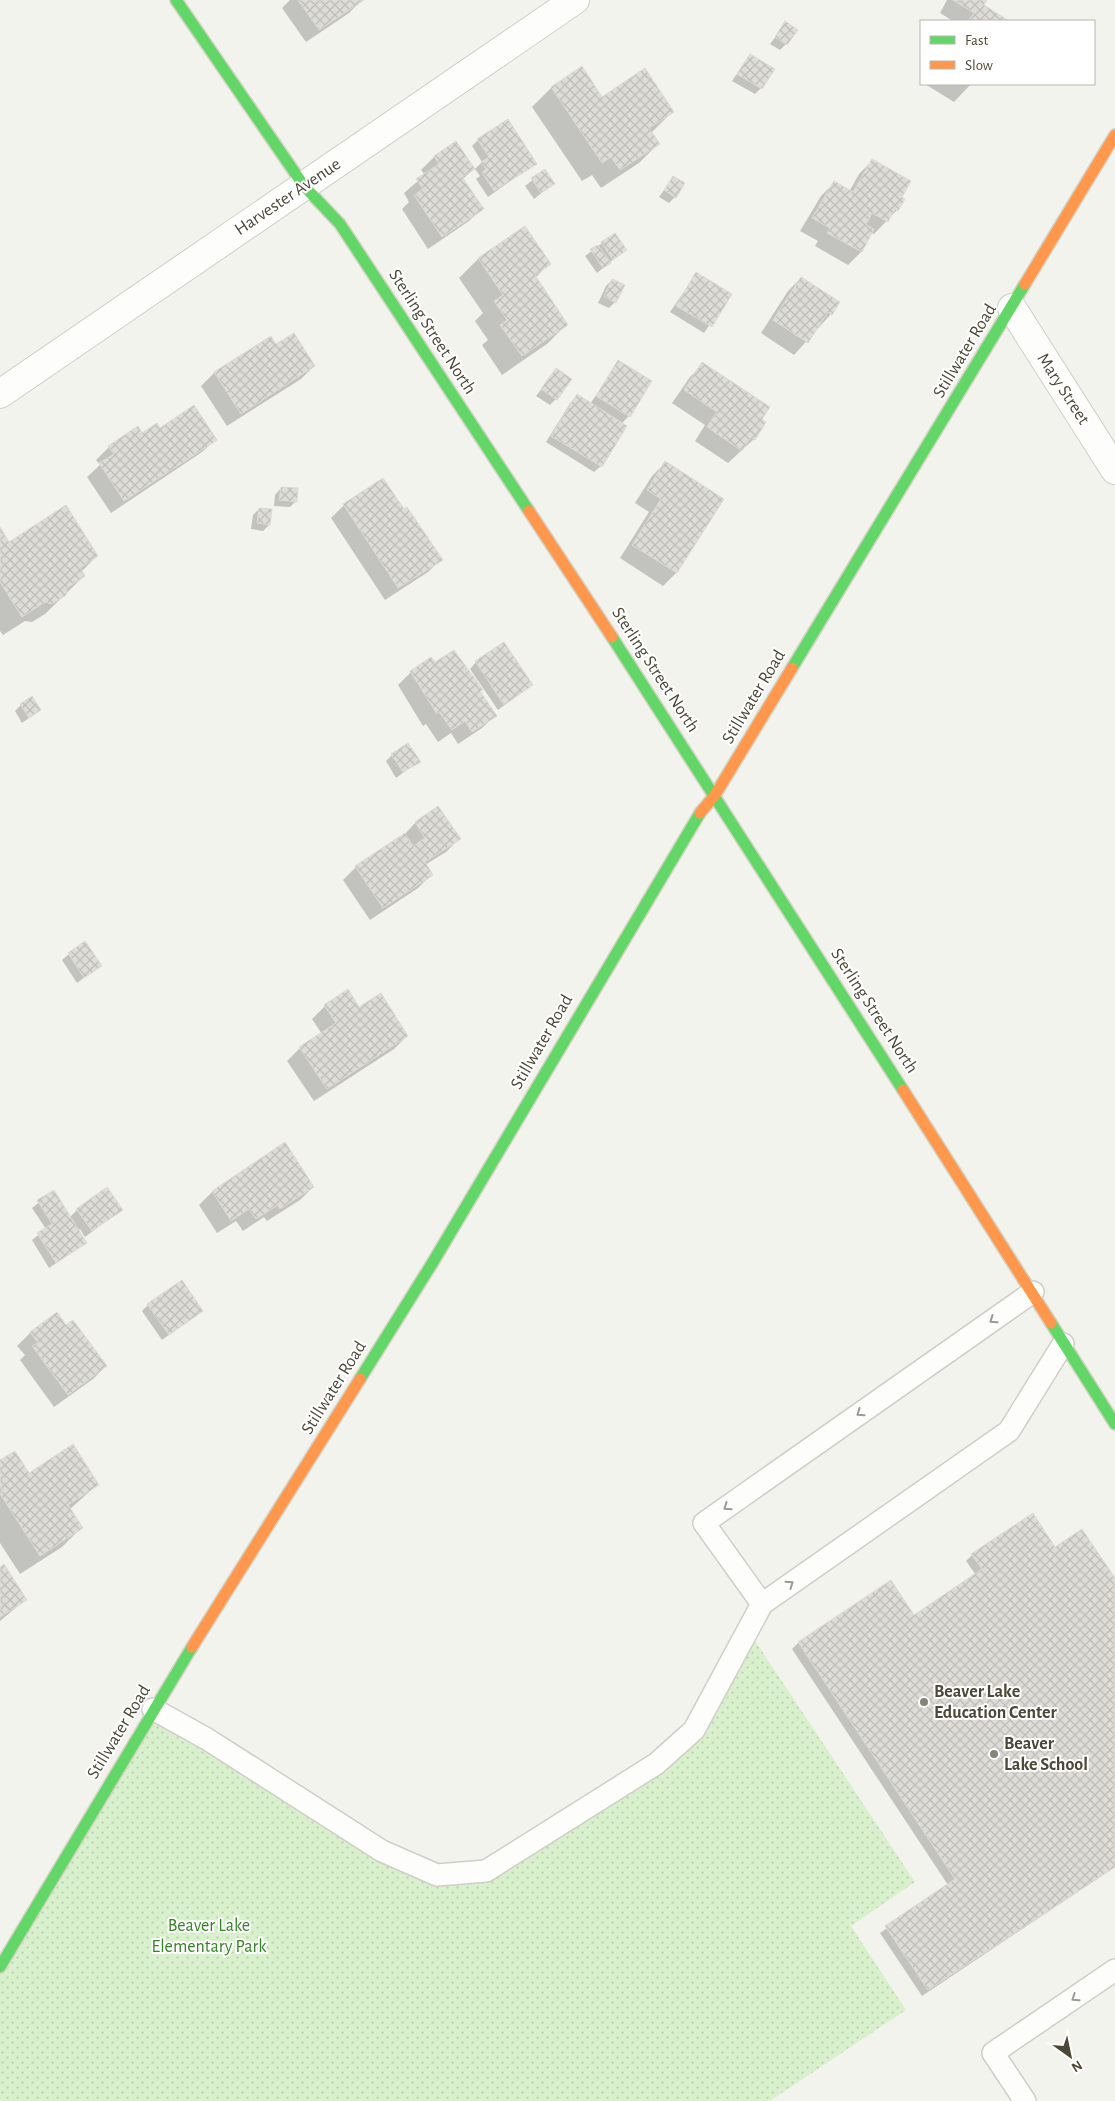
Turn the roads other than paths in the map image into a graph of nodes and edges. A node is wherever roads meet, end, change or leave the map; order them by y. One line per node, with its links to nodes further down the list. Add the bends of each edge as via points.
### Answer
1 (176, 0): 4 (main road, Sterling Street North)
2 (575, 0): 4 (street, Harvester Avenue)
3 (1115, 135): 5 (main road, Stillwater Road)
4 (304, 186): 6 (street, Harvester Avenue); 8 (main road, Sterling Street North, via 340,224)
5 (1012, 308): 7 (street, Mary Street); 8 (main road, Stillwater Road)
6 (0, 394)
7 (1115, 470)
8 (715, 795): 9 (main road, Sterling Street North); 13 (main road, Stillwater Road, via 693,821 433,1262)
9 (1033, 1292): 10 (main road, Sterling Street North); 12 (lane, one-way to 12, via 704,1523)
10 (1063, 1344): 11 (main road, Sterling Street North); 12 (lane, one-way to 10, via 1009,1431)
11 (1115, 1424)
12 (762, 1604): 13 (lane, via 694,1730 656,1764 486,1871 437,1875 382,1850 207,1739)
13 (153, 1709): 14 (main road, Stillwater Road)
14 (0, 1967)
15 (1115, 1970): 16 (lane, one-way to 16, via 993,2053)
16 (1025, 2101)

